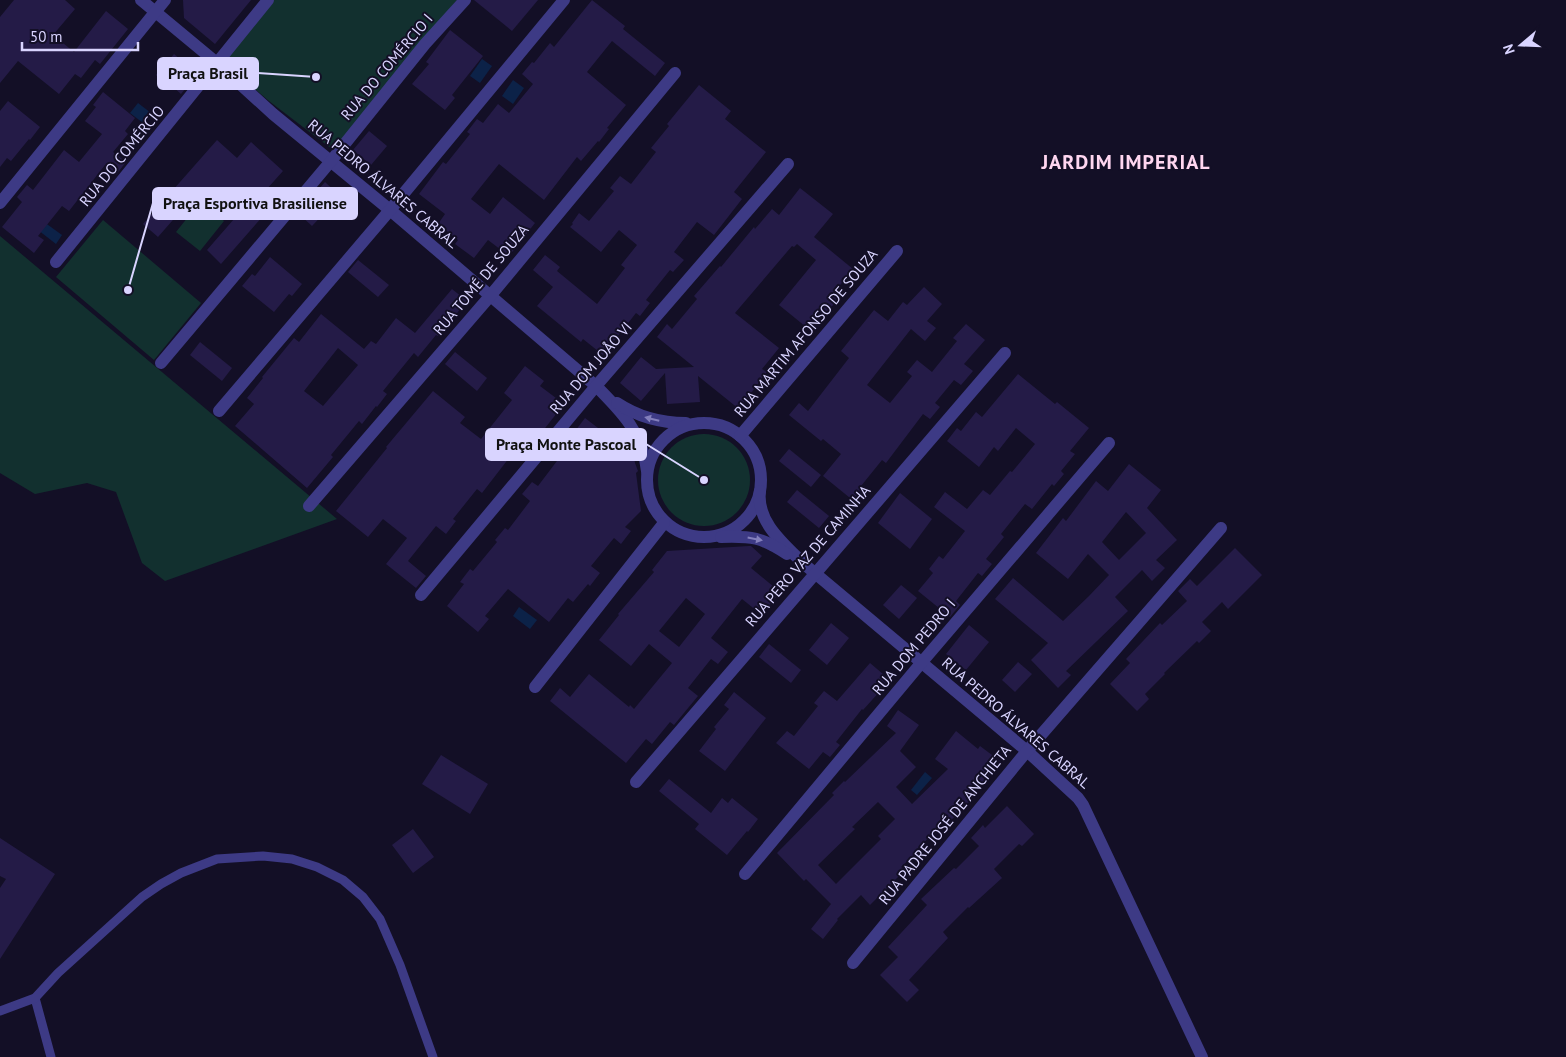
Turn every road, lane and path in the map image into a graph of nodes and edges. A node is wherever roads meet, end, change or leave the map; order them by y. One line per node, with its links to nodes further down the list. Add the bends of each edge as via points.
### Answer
1 (141, 0): 6 (street, RUA PEDRO ÁLVARES CABRAL)
2 (165, 0): 6 (street)
3 (268, 0): 7 (street, RUA DO COMÉRCIO)
4 (465, 0): 9 (street, RUA DO COMÉRCIO I, via 425,44)
5 (564, 0): 12 (street)
6 (155, 12): 7 (street, RUA PEDRO ÁLVARES CABRAL); 11 (street)
7 (217, 63): 9 (street, RUA PEDRO ÁLVARES CABRAL); 14 (street, RUA DO COMÉRCIO)
8 (676, 73): 15 (street, RUA TOMÉ DE SOUZA)
9 (331, 161): 12 (street, RUA PEDRO ÁLVARES CABRAL); 17 (street, RUA DO COMÉRCIO I)
10 (788, 164): 18 (street, RUA DOM JOÅO VI)
11 (0, 203)
12 (390, 210): 15 (street, RUA PEDRO ÁLVARES CABRAL); 19 (street)
13 (897, 251): 21 (street, RUA MARTIM AFONSO DE SOUZA)
14 (56, 262)
15 (491, 295): 18 (street, RUA PEDRO ÁLVARES CABRAL); 25 (street, RUA TOMÉ DE SOUZA)
16 (1005, 352): 30 (street, RUA PERO VAZ DE CAMINHA)
17 (161, 363)
18 (600, 390): 20 (street, RUA PEDRO ÁLVARES CABRAL, one-way to 18, via 670,423 643,417); 23 (street, RUA PEDRO ÁLVARES CABRAL, via 637,436); 31 (street, RUA DOM JOÅO VI)
19 (219, 411)
20 (700, 422): 21 (street, via 722,426); 23 (street, via 664,438 650,458)
21 (740, 436): 24 (street, via 756,458)
22 (1109, 443): 32 (street, RUA DOM PEDRO I)
23 (647, 471): 26 (street, via 649,498)
24 (760, 490): 28 (street, via 752,511 740,524 726,533); 29 (street, RUA PEDRO ÁLVARES CABRAL, via 759,500 772,531)
25 (309, 506)
26 (664, 522): 28 (street, via 688,536); 33 (street)
27 (1221, 528): 34 (street, RUA PADRE JOSÉ DE ANCHIETA)
28 (707, 538): 29 (street, RUA PEDRO ÁLVARES CABRAL, one-way to 29, via 762,540)
29 (804, 564): 30 (street, RUA PEDRO ÁLVARES CABRAL)
30 (814, 573): 32 (street, RUA PEDRO ÁLVARES CABRAL); 35 (street, RUA PERO VAZ DE CAMINHA)
31 (421, 595)
32 (922, 662): 34 (street, RUA PEDRO ÁLVARES CABRAL); 36 (street, RUA DOM PEDRO I)
33 (535, 687)
34 (1027, 751): 37 (street, RUA PADRE JOSÉ DE ANCHIETA); 42 (street, RUA PEDRO ÁLVARES CABRAL, via 1073,791 1083,805)
35 (636, 782)
36 (745, 874)
37 (853, 963)
38 (35, 998): 39 (lane); 40 (lane); 41 (lane, via 142,897 181,873 216,860 263,856 292,859 343,880 380,919)
39 (0, 1011)
40 (51, 1057)
41 (433, 1057)
42 (1202, 1057)

